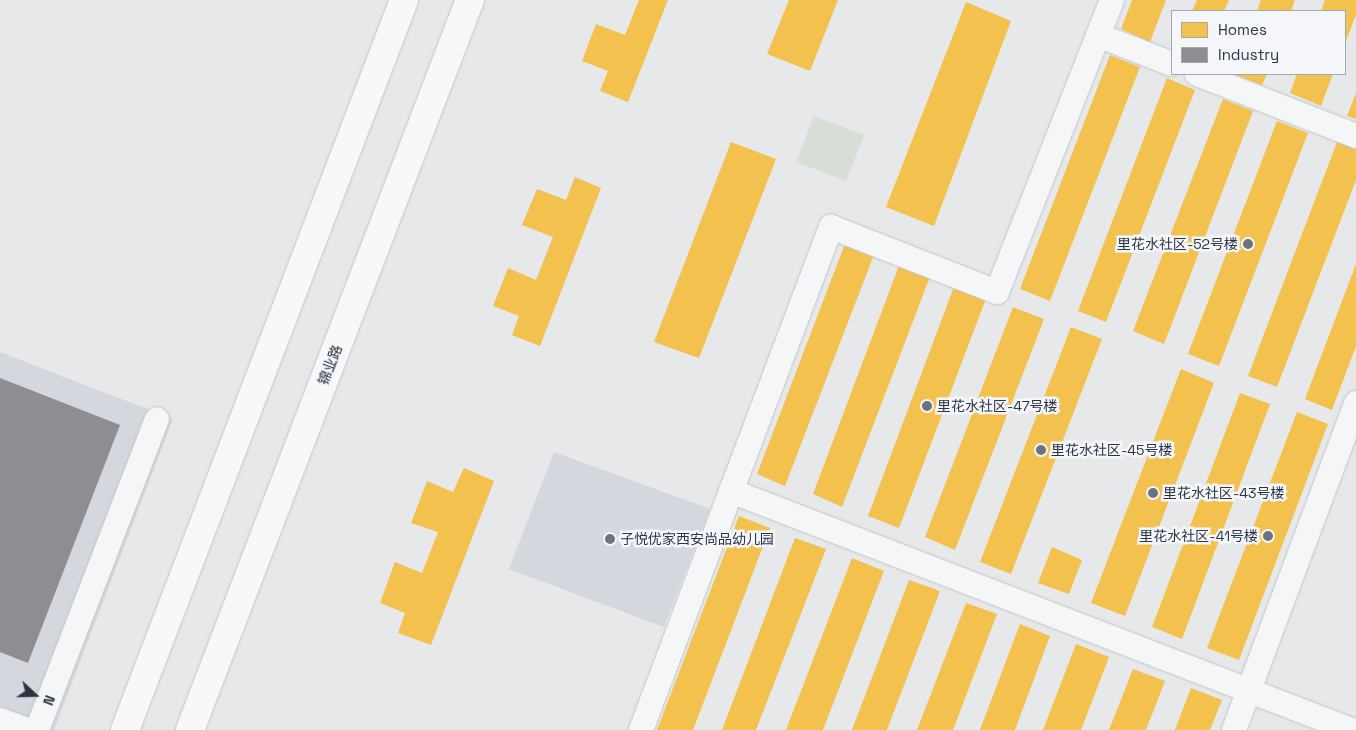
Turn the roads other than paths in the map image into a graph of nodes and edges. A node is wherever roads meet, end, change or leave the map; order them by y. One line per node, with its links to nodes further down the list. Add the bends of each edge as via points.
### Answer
1 (404, 0): 15 (main road)
2 (470, 0): 16 (main road, 锦业路)
3 (1112, 0): 4 (street)
4 (1098, 36): 5 (street); 10 (street, via 997,292 831,228)
5 (1171, 64)
6 (1200, 75): 7 (street)
7 (1356, 136)
8 (1356, 403): 11 (street)
9 (157, 419): 14 (street)
10 (731, 491): 11 (street); 17 (street)
11 (1248, 692): 18 (street); 19 (street)
12 (0, 720): 13 (street)
13 (27, 730)
14 (37, 730)
15 (125, 730)
16 (190, 730)
17 (641, 730)
18 (1234, 730)
19 (1351, 730)

